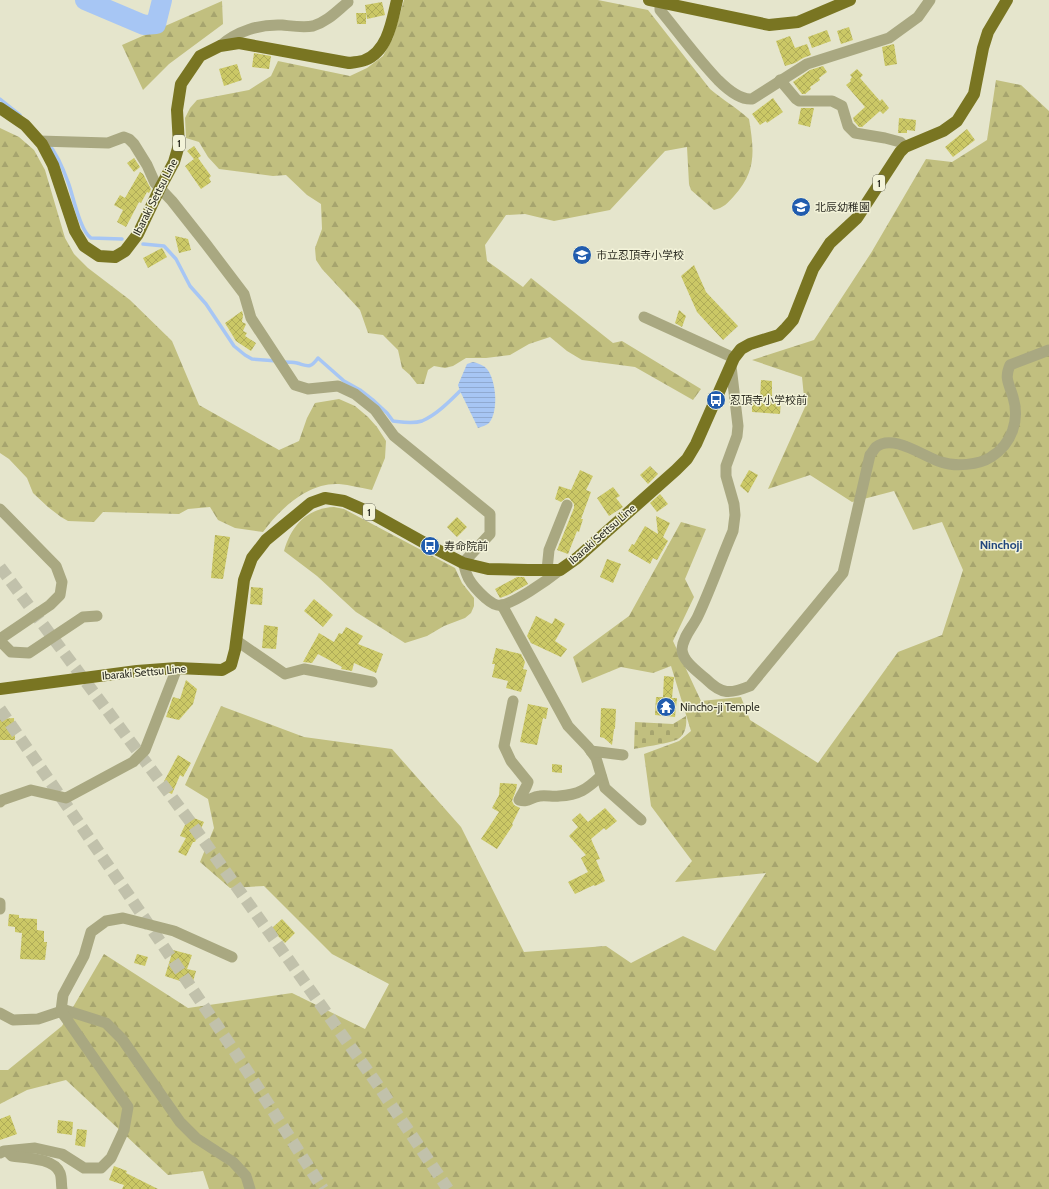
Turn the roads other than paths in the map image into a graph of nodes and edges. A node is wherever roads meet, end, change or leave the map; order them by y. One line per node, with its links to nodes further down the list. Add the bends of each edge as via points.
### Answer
1 (398, 0): 7 (main road, Ibaraki Settsu Line / 1, via 387,36 377,52 365,60 349,63 238,43)
2 (850, 0): 5 (main road, via 798,22 769,25)
3 (930, 0): 8 (street, via 918,17 890,38 814,61)
4 (1007, 0): 11 (main road, Ibaraki Settsu Line / 1, via 988,32 974,94 962,114 951,127)
5 (655, 1): 8 (street, via 718,80 736,94 752,99)
6 (348, 2): 7 (street, via 327,20 313,26 255,27 230,37)
7 (220, 46): 12 (main road, Ibaraki Settsu Line / 1, via 200,56 181,84 178,110 179,145 174,162)
8 (780, 80): 11 (street, via 799,101 832,101 842,106 848,126 855,133 900,142)
9 (0, 108): 10 (main road, Ibaraki Settsu Line / 1, via 25,125)
10 (39, 141): 12 (street, via 108,143 124,137 134,144); 12 (main road, Ibaraki Settsu Line / 1, via 53,165 75,232 84,246 99,256 115,257 125,251 138,234)
11 (905, 147): 15 (main road, Ibaraki Settsu Line / 1, via 856,218 830,243 813,269 793,320 779,335 741,349)
12 (160, 188): 18 (street, via 244,294 251,318 295,385 308,389 338,386 355,394 375,410 394,436 490,514 490,534)
13 (644, 317): 15 (street)
14 (1049, 350): 15 (street, via 1010,365 1007,378 1016,408 1014,428 1002,449 990,458 978,463 941,462 896,444 883,444 875,448 870,455 843,573 750,686 724,692 716,689 686,661 682,650 684,640 698,617 733,531 734,504 726,476 726,466 738,436)
15 (732, 362): 20 (main road, Ibaraki Settsu Line / 1, via 687,459 577,558)
16 (567, 505): 19 (street, via 549,550)
17 (0, 509): 23 (street, via 56,566 62,582 60,595 50,605)
18 (464, 563): 19 (main road, Ibaraki Settsu Line / 1, via 488,569); 21 (street, via 467,577 484,598 497,605); 24 (main road, Ibaraki Settsu Line / 1, via 369,512 344,501 325,498 311,503 266,540 252,558 244,580)
19 (547, 570): 20 (main road, Ibaraki Settsu Line / 1)
20 (560, 570): 21 (street, via 510,603)
21 (502, 604): 29 (street, via 568,726)
22 (97, 616): 23 (street, via 83,617 30,654 11,652)
23 (0, 640)
24 (236, 641): 25 (main road, Ibaraki Settsu Line / 1, via 231,665 222,670); 26 (street, via 285,674 304,669)
25 (178, 668): 27 (main road, Ibaraki Settsu Line / 1); 32 (street, via 145,750 133,762 66,798 30,790)
26 (372, 682)
27 (0, 689)
28 (514, 701): 31 (street, via 504,746 511,761 528,782 519,800 525,802 540,796 576,795 590,787)
29 (591, 751): 30 (street); 31 (street, via 596,758)
30 (623, 755)
31 (601, 776): 33 (street, via 605,788)
32 (0, 802)
33 (641, 820)
34 (0, 903): 35 (street)
35 (0, 909)
36 (232, 957): 37 (street, via 174,931 123,918 106,921 92,932 84,956 62,995)
37 (61, 1011): 38 (street, via 38,1020 13,1020); 39 (street, via 128,1107 124,1130 111,1158 101,1168 84,1168 62,1154 35,1148); 41 (street, via 106,1023 122,1039 180,1122 196,1138 233,1162 246,1176)
38 (0, 1012)
39 (4, 1152): 40 (street, via 12,1156 42,1160 54,1166 60,1173)
40 (62, 1189)
41 (250, 1189)

